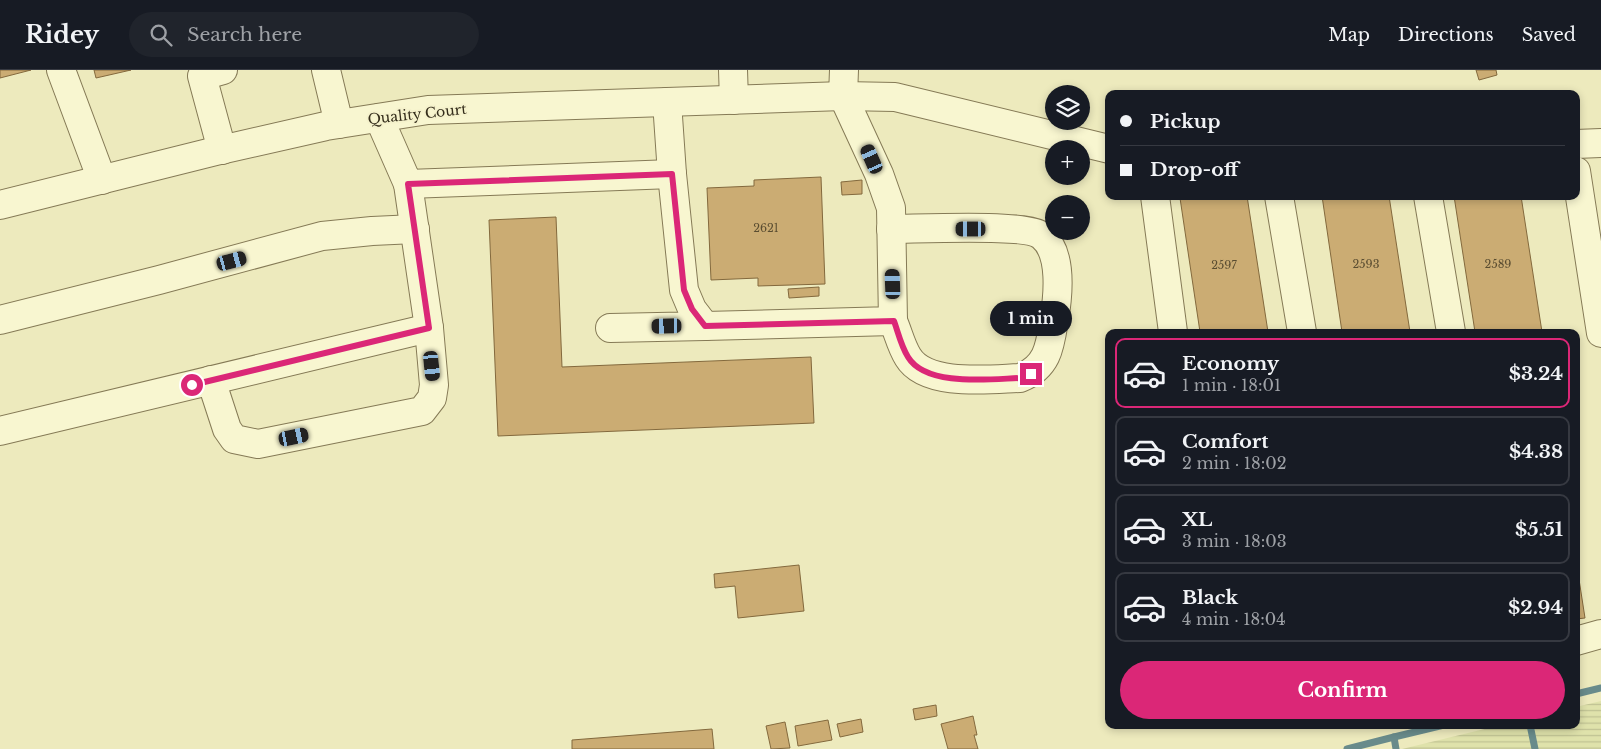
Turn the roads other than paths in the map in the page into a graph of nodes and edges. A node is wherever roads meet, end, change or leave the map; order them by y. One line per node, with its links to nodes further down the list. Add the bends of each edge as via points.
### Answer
1 (61, 70): 15 (street)
2 (326, 70): 9 (street)
3 (733, 70): 6 (street)
4 (208, 72): 13 (street)
5 (844, 83): 6 (street, Quality Court); 12 (street, Quality Court); 23 (street, via 888,196)
6 (734, 100): 7 (street, Quality Court)
7 (667, 102): 8 (street, Quality Court, via 428,110); 14 (street)
8 (379, 118): 9 (street, Quality Court); 16 (street)
9 (339, 124): 13 (street, Quality Court)
10 (1601, 143): 11 (street)
11 (1580, 144)
12 (1105, 148)
13 (222, 150): 15 (street, Quality Court)
14 (672, 174): 16 (street); 26 (street, via 684,290 692,309)
15 (102, 180): 21 (street, Quality Court)
16 (408, 184): 22 (street)
17 (1580, 197): 32 (street)
18 (1156, 200): 29 (street)
19 (1280, 200): 30 (street)
20 (1429, 200): 31 (street)
21 (0, 205)
22 (415, 229): 24 (street, via 322,236); 27 (street)
23 (891, 229): 25 (street); 25 (street, via 1011,228 1031,231 1043,237 1052,251 1058,277 1058,295 1047,353 1039,367 1020,378 950,379 930,374 908,357)
24 (0, 320)
25 (894, 321): 26 (street)
26 (705, 326): 28 (street)
27 (429, 328): 33 (street); 33 (street, via 434,385 432,398 422,411 258,444 234,439 227,429)
28 (610, 328)
29 (1173, 329)
30 (1301, 329)
31 (1450, 329)
32 (1601, 333)
33 (211, 380): 34 (street)
34 (0, 431)
35 (1601, 634): 36 (street)
36 (1580, 640)

